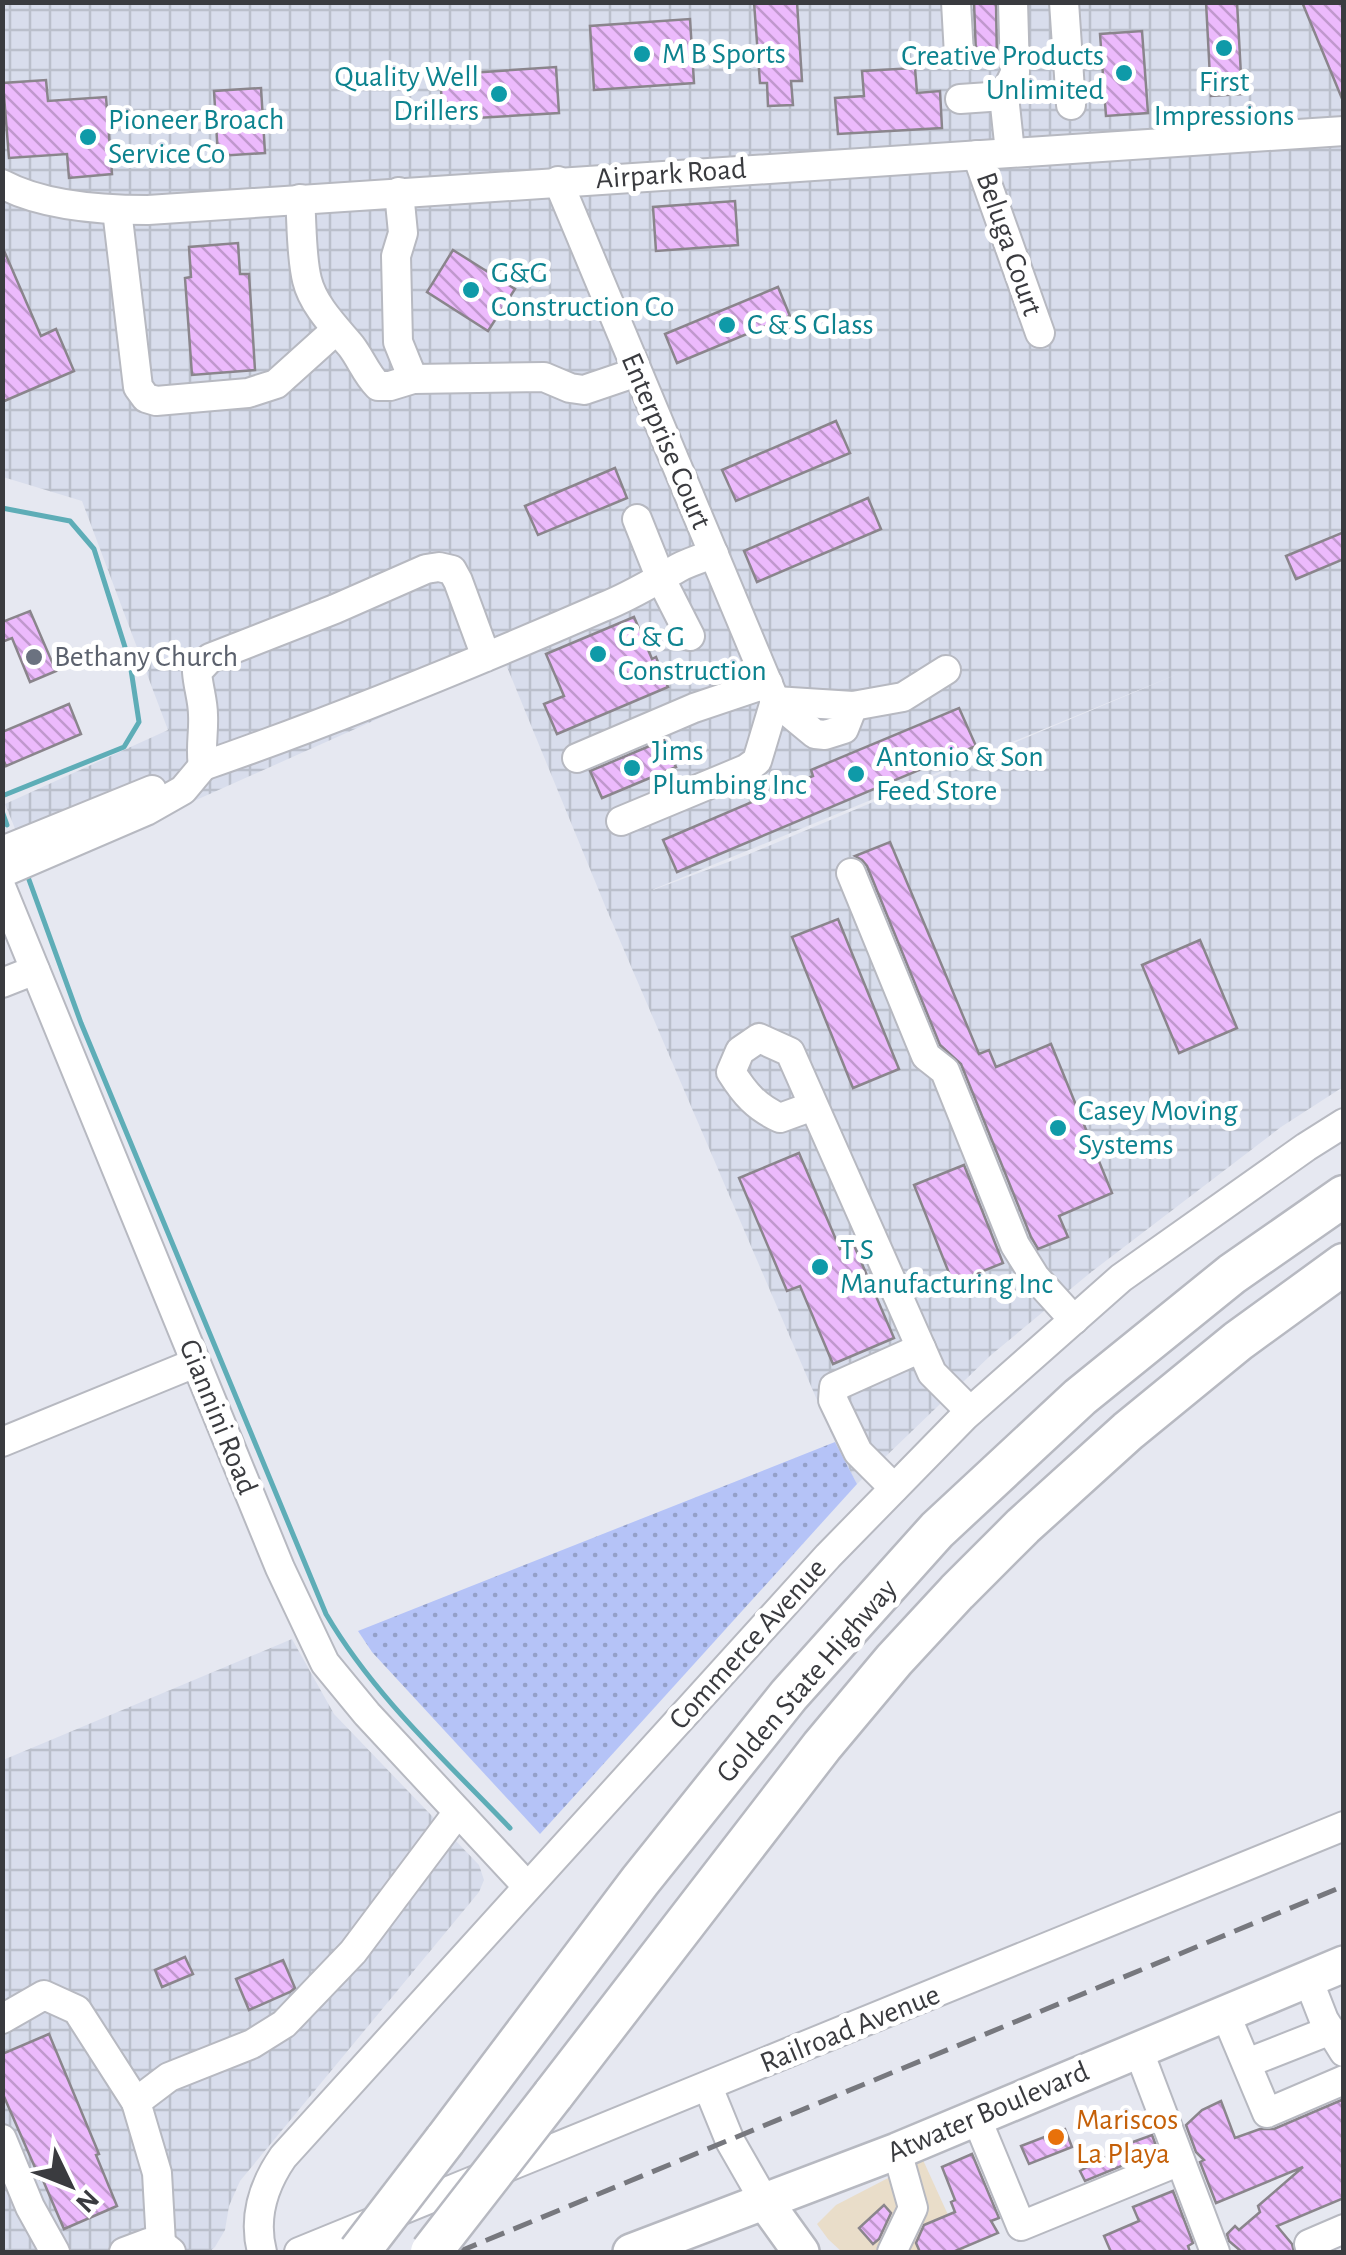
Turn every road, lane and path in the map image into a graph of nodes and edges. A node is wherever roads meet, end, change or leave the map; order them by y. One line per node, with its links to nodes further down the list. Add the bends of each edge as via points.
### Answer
1 (956, 2): 4 (street)
2 (1013, 2): 5 (street, via 1014,73)
3 (1064, 2): 7 (street)
4 (958, 55)
5 (1004, 96): 6 (street); 9 (street)
6 (960, 99)
7 (1071, 105)
8 (1344, 131): 9 (street, Airpark Road)
9 (1010, 152): 10 (street, Airpark Road)
10 (977, 154): 11 (street, Airpark Road); 17 (street, Beluga Court)
11 (558, 182): 13 (street, Airpark Road); 18 (street, Enterprise Court)
12 (2, 184): 15 (street, Airpark Road, via 20,194)
13 (400, 192): 14 (street, Airpark Road); 19 (street, via 398,342)
14 (300, 199): 15 (street, Airpark Road); 16 (street, via 307,281)
15 (117, 210): 16 (street, via 138,387 146,398 248,393 276,384)
16 (336, 330): 19 (street, via 378,386)
17 (1040, 333)
18 (637, 372): 19 (street, via 584,390 544,377); 21 (street, Enterprise Court)
19 (412, 379)
20 (637, 520): 22 (street)
21 (714, 554): 22 (street); 26 (street, Enterprise Court)
22 (661, 579): 23 (street); 24 (street)
23 (690, 636)
24 (486, 656): 28 (street); 28 (street, via 452,570 426,569 210,658 197,672)
25 (946, 670): 26 (street, via 903,697 854,706)
26 (772, 692): 27 (street, via 694,708); 29 (street, via 757,760)
27 (577, 758)
28 (204, 766): 30 (street); 31 (street, via 183,790 146,811)
29 (620, 821)
30 (2, 851)
31 (2, 873)
32 (850, 874): 40 (street, via 926,1056 945,1071 1014,1245)
33 (2, 889): 34 (street, Giannini Road)
34 (35, 970): 35 (street); 42 (street, Giannini Road)
35 (2, 983)
36 (813, 1106): 41 (street)
37 (1344, 1123): 40 (street, Commerce Avenue, via 1121,1278)
38 (1344, 1196): 67 (highway, Golden State Highway, bridge, via 1232,1274 1080,1396 937,1530 790,1695 445,2140)
39 (1344, 1264): 73 (highway, Golden State Highway, bridge, via 1128,1431 1022,1526 894,1660)
40 (1074, 1320): 43 (street, Commerce Avenue)
41 (920, 1348): 43 (street, via 932,1372); 45 (street, via 834,1387 858,1452)
42 (195, 1364): 44 (street); 46 (street, Giannini Road, via 325,1663)
43 (970, 1411): 45 (street, Commerce Avenue)
44 (2, 1442)
45 (894, 1488): 48 (street, Commerce Avenue)
46 (458, 1812): 48 (street, Giannini Road); 58 (street, via 353,1952 284,2024 169,2077)
47 (1344, 1826): 57 (street, Railroad Avenue)
48 (528, 1886): 71 (street, Commerce Avenue, via 283,2157 262,2195)
49 (1344, 1964): 50 (main road, Atwater Boulevard)
50 (1308, 1979): 51 (main road, Atwater Boulevard); 53 (street)
51 (1226, 2013): 54 (main road, Atwater Boulevard); 55 (street)
52 (2, 2019): 58 (street, via 44,1995 77,2010)
53 (1337, 2041): 55 (street)
54 (1138, 2049): 60 (main road, Atwater Boulevard); 64 (street)
55 (1247, 2063): 56 (street, via 1267,2114)
56 (1344, 2080)
57 (708, 2087): 59 (street, Railroad Avenue); 62 (street)
58 (136, 2102): 68 (street, via 157,2172)
59 (652, 2110): 62 (street, via 704,2116); 67 (street, Railroad Avenue)
60 (976, 2117): 63 (main road, Atwater Boulevard); 64 (street, via 1020,2226)
61 (2, 2138): 69 (street)
62 (730, 2141): 65 (street)
63 (896, 2150): 65 (main road, Atwater Boulevard); 76 (street, via 913,2208)
64 (1180, 2161): 77 (street)
65 (765, 2202): 74 (main road, Atwater Boulevard); 75 (main road)
66 (1344, 2229): 78 (street, via 1309,2244)
67 (357, 2241): 72 (street, Railroad Avenue)
68 (166, 2248): 70 (street, via 148,2243)
69 (55, 2252)
70 (124, 2252)
71 (262, 2252)
72 (299, 2252)
73 (432, 2252)
74 (630, 2252)
75 (801, 2252)
76 (892, 2252)
77 (1214, 2252)
78 (1312, 2252)

